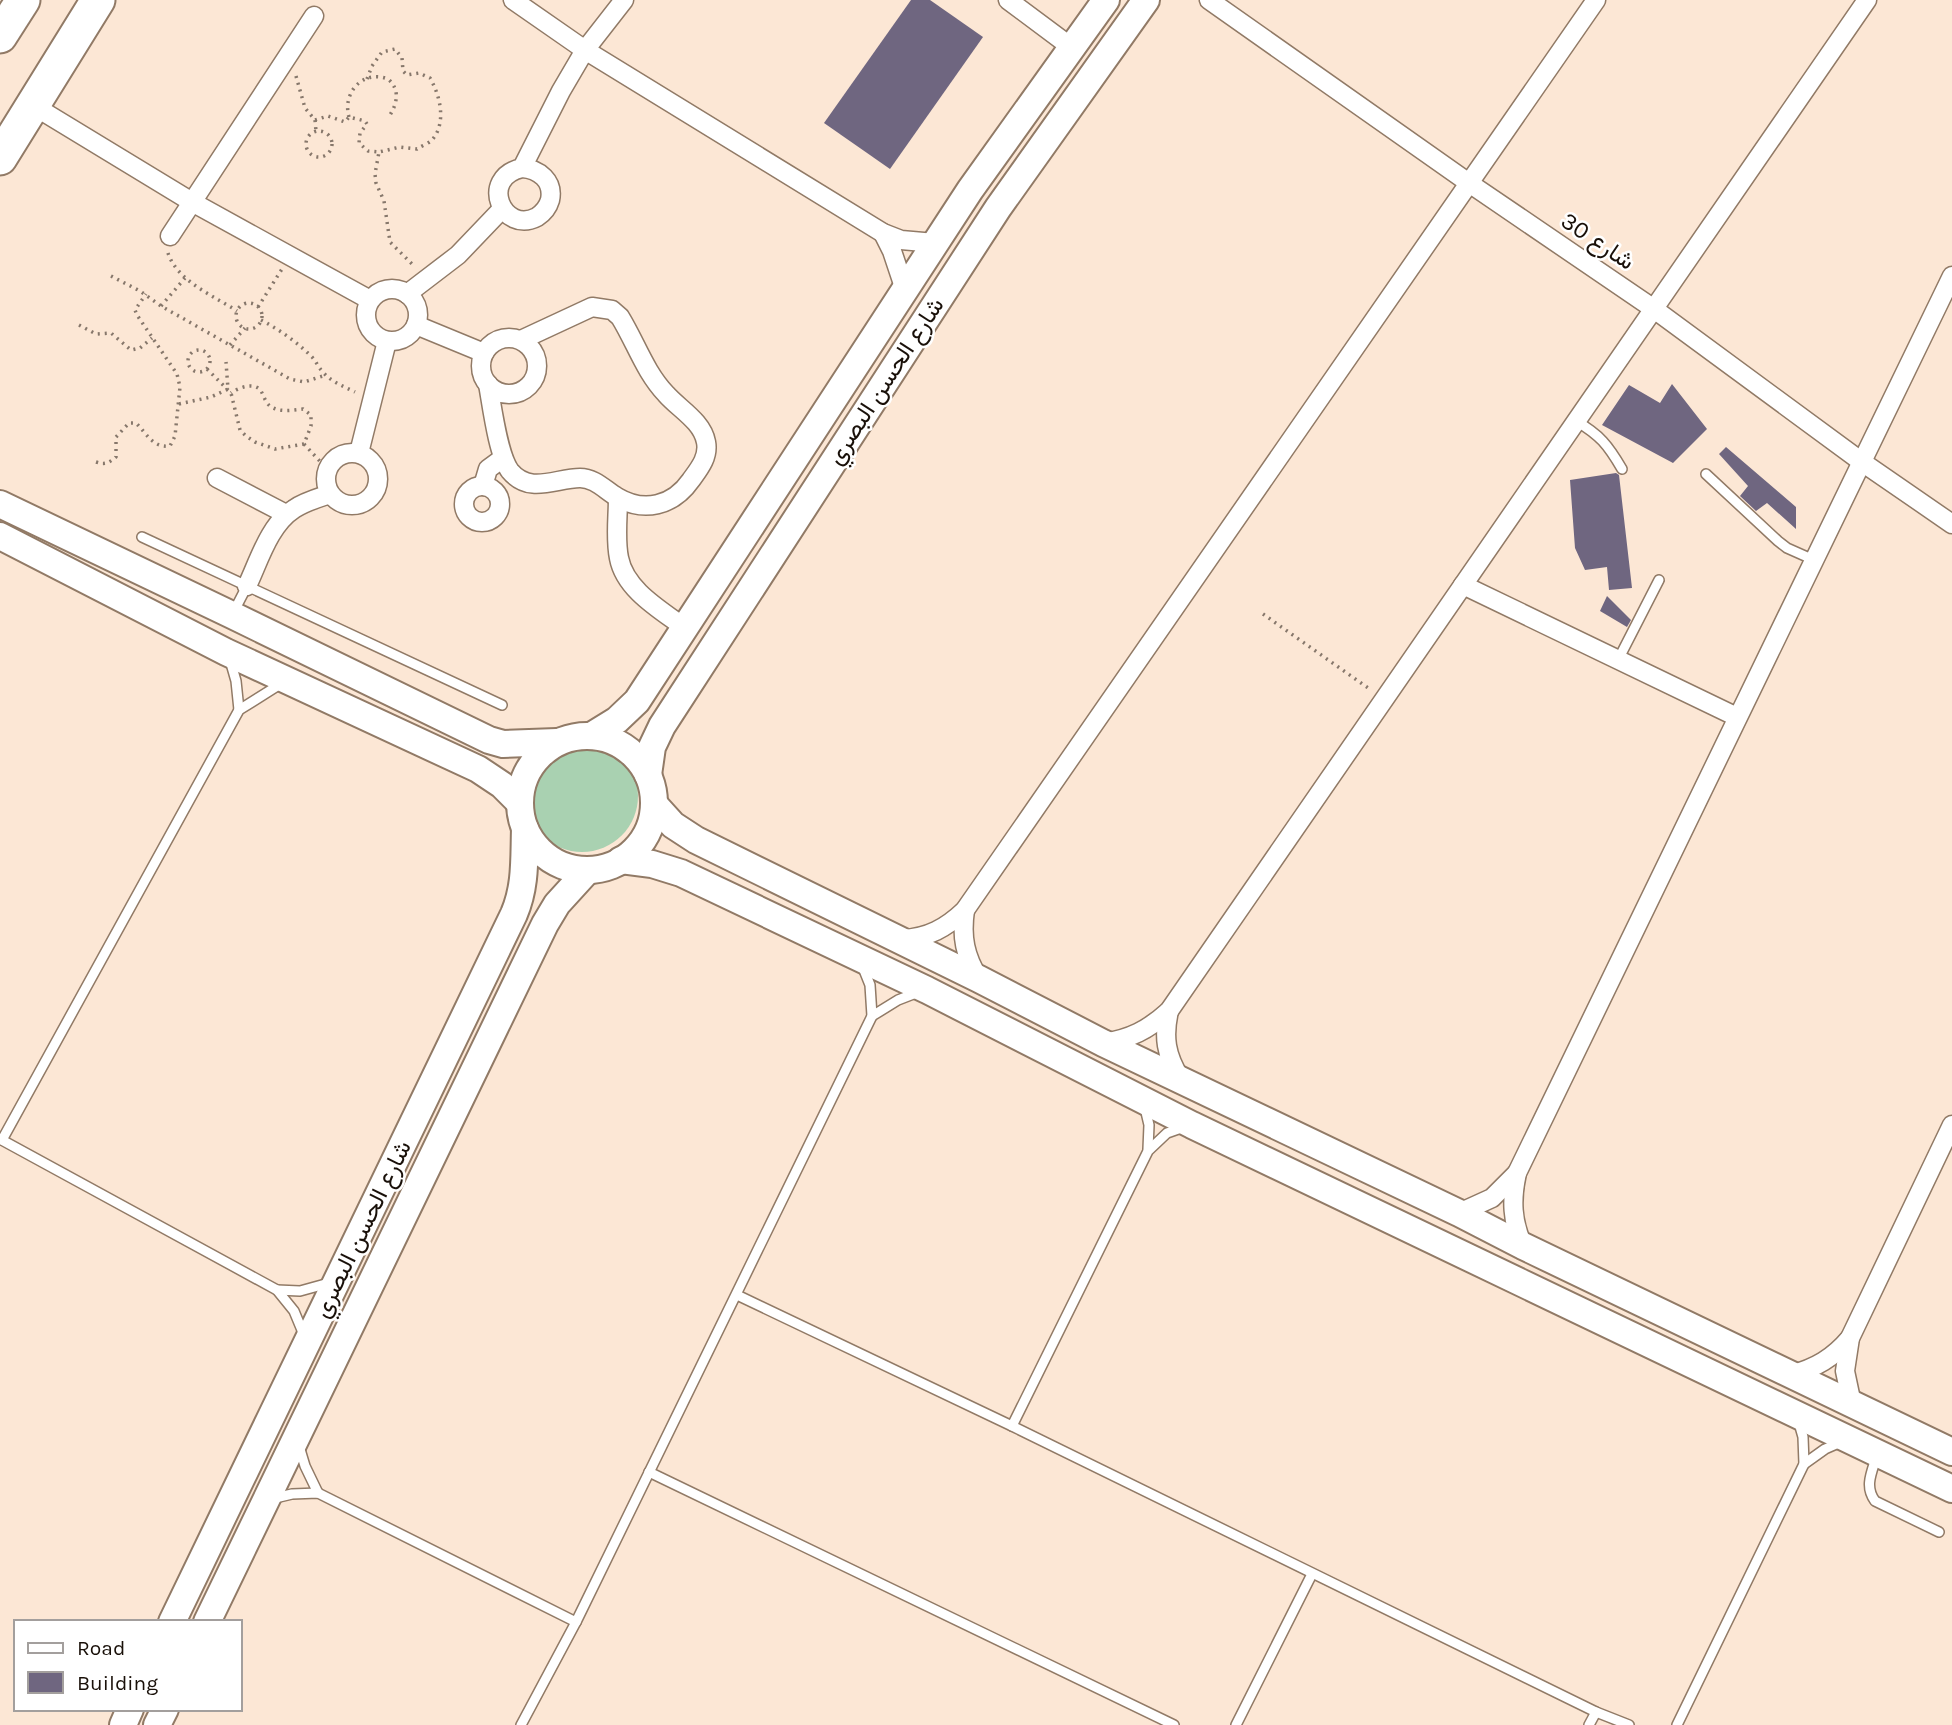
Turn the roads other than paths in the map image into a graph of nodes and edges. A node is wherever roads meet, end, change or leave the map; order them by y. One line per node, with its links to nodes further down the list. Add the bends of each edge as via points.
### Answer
1 (23, 0): 13 (highway)
2 (98, 0): 16 (highway)
3 (113, 0): 16 (street, via 87,38)
4 (513, 0): 15 (street)
5 (624, 0): 15 (street)
6 (1008, 0): 14 (street)
7 (1106, 0): 14 (street, شارع الحسن البصري)
8 (1146, 0): 65 (street, شارع الحسن البصري, via 998,208 662,726 652,747)
9 (1596, 0): 20 (street)
10 (1867, 0): 30 (street)
11 (1207, 2): 20 (street, شارع 30)
12 (314, 16): 21 (street)
13 (0, 36)
14 (1071, 47): 25 (street, شارع الحسن البصري)
15 (585, 50): 19 (street); 23 (street)
16 (66, 53): 17 (highway)
17 (34, 106): 18 (highway); 21 (street)
18 (0, 158)
19 (522, 168): 22 (street, via 509,172 500,183); 22 (street, via 546,178 548,205 527,220 513,218)
20 (1469, 183): 30 (street, شارع 30); 71 (street)
21 (192, 202): 24 (street); 29 (street)
22 (502, 209): 28 (street, via 458,255)
23 (883, 233): 25 (street); 27 (street)
24 (170, 236)
25 (934, 243): 27 (street, شارع الحسن البصري)
26 (1952, 276): 39 (street)
27 (905, 290): 56 (street, شارع الحسن البصري)
28 (407, 294): 29 (street, via 388,289); 31 (street, via 418,312)
29 (370, 300): 33 (street, via 365,312 367,325)
30 (1654, 309): 36 (street); 39 (street, شارع 30)
31 (416, 326): 33 (street, via 401,339); 34 (street)
32 (521, 340): 34 (street, via 504,338); 35 (street, via 530,345 538,363 532,383 516,393 496,391); 45 (street, via 592,307 612,310 626,326 656,383 703,432 705,458 672,500 654,506)
33 (387, 341): 37 (street)
34 (484, 353): 35 (street, via 481,370)
35 (488, 384): 38 (street)
36 (1576, 421): 40 (lane, via 1597,433); 53 (street)
37 (359, 453): 44 (street, via 340,455 327,469); 44 (street, via 375,465 375,491 354,505)
38 (503, 458): 43 (street, via 488,469); 45 (street, via 512,474 524,482 592,480)
39 (1862, 462): 48 (street, شارع 30); 51 (street)
40 (1622, 469)
41 (1706, 474): 51 (lane, via 1778,541)
42 (217, 478): 47 (street)
43 (483, 486)
44 (330, 494): 47 (street)
45 (618, 498): 56 (street, via 618,555 626,577)
46 (0, 504): 55 (street)
47 (286, 514): 54 (street)
48 (1952, 524)
49 (0, 536): 57 (street)
50 (142, 537): 54 (lane)
51 (1814, 560): 62 (street)
52 (1659, 580): 58 (lane)
53 (1463, 585): 58 (street); 76 (street)
54 (247, 586): 55 (lane); 60 (lane)
55 (232, 615): 64 (street, via 489,740 503,744)
56 (685, 628): 63 (street, شارع الحسن البصري, via 637,701)
57 (226, 652): 59 (street); 61 (lane)
58 (1618, 660): 62 (street)
59 (287, 681): 61 (lane); 66 (street, via 478,769)
60 (502, 705)
61 (239, 710): 83 (lane)
62 (1737, 717): 85 (street)
63 (591, 736): 64 (street); 65 (street, via 625,748)
64 (557, 742): 66 (street, via 530,767)
65 (648, 775): 67 (street)
66 (519, 802): 68 (street)
67 (654, 804): 69 (street, via 645,836); 72 (street, via 673,825 696,840)
68 (525, 829): 70 (street, via 550,859); 88 (street, شارع الحسن البصري, via 525,873 514,914)
69 (621, 860): 70 (street); 73 (street, via 681,873)
70 (588, 870): 97 (street, شارع الحسن البصري, via 545,924)
71 (965, 911): 72 (street, via 934,933); 74 (street, via 964,947)
72 (897, 940): 74 (street)
73 (858, 957): 75 (street); 77 (lane, via 870,985)
74 (979, 979): 78 (street)
75 (927, 990): 77 (lane); 80 (street)
76 (1169, 1011): 78 (street, via 1139,1034); 79 (street, via 1166,1046)
77 (872, 1016): 90 (lane)
78 (1103, 1043): 79 (street)
79 (1180, 1078): 86 (street)
80 (1141, 1099): 81 (street); 84 (lane, via 1149,1125)
81 (1192, 1125): 84 (lane, via 1167,1133); 95 (street)
82 (1952, 1125): 91 (street)
83 (1, 1140): 89 (lane)
84 (1148, 1151): 96 (lane)
85 (1517, 1173): 86 (street, via 1492,1198); 87 (street, via 1513,1211)
86 (1460, 1213): 87 (street)
87 (1523, 1247): 93 (street)
88 (338, 1279): 89 (lane, via 312,1289); 92 (street, شارع الحسن البصري)
89 (276, 1290): 92 (lane, via 294,1311)
90 (737, 1295): 96 (lane); 103 (lane)
91 (1850, 1338): 93 (street, via 1824,1363); 94 (street, via 1844,1371)
92 (306, 1344): 110 (street, شارع الحسن البصري)
93 (1790, 1375): 94 (street)
94 (1852, 1404): 99 (street)
95 (1794, 1412): 98 (street); 101 (lane, via 1803,1437)
96 (1012, 1426): 109 (lane)
97 (297, 1437): 106 (lane); 107 (street, شارع الحسن البصري)
98 (1850, 1439): 100 (street); 101 (lane)
99 (1952, 1452)
100 (1878, 1453): 102 (street); 108 (lane, via 1868,1485 1875,1501)
101 (1804, 1464): 121 (lane)
102 (1918, 1471): 104 (street); 105 (street)
103 (649, 1472): 112 (lane); 117 (lane)
104 (1952, 1474)
105 (1952, 1489)
106 (318, 1493): 107 (lane); 112 (lane)
107 (266, 1501): 111 (street, شارع الحسن البصري)
108 (1939, 1532)
109 (1312, 1574): 114 (lane); 118 (lane)
110 (174, 1620)
111 (209, 1620)
112 (576, 1622): 113 (lane)
113 (536, 1699): 115 (lane); 116 (lane)
114 (1596, 1712): 119 (lane); 120 (lane)
115 (520, 1725)
116 (529, 1725)
117 (1174, 1725)
118 (1236, 1725)
119 (1589, 1725)
120 (1629, 1725)
121 (1676, 1725)

